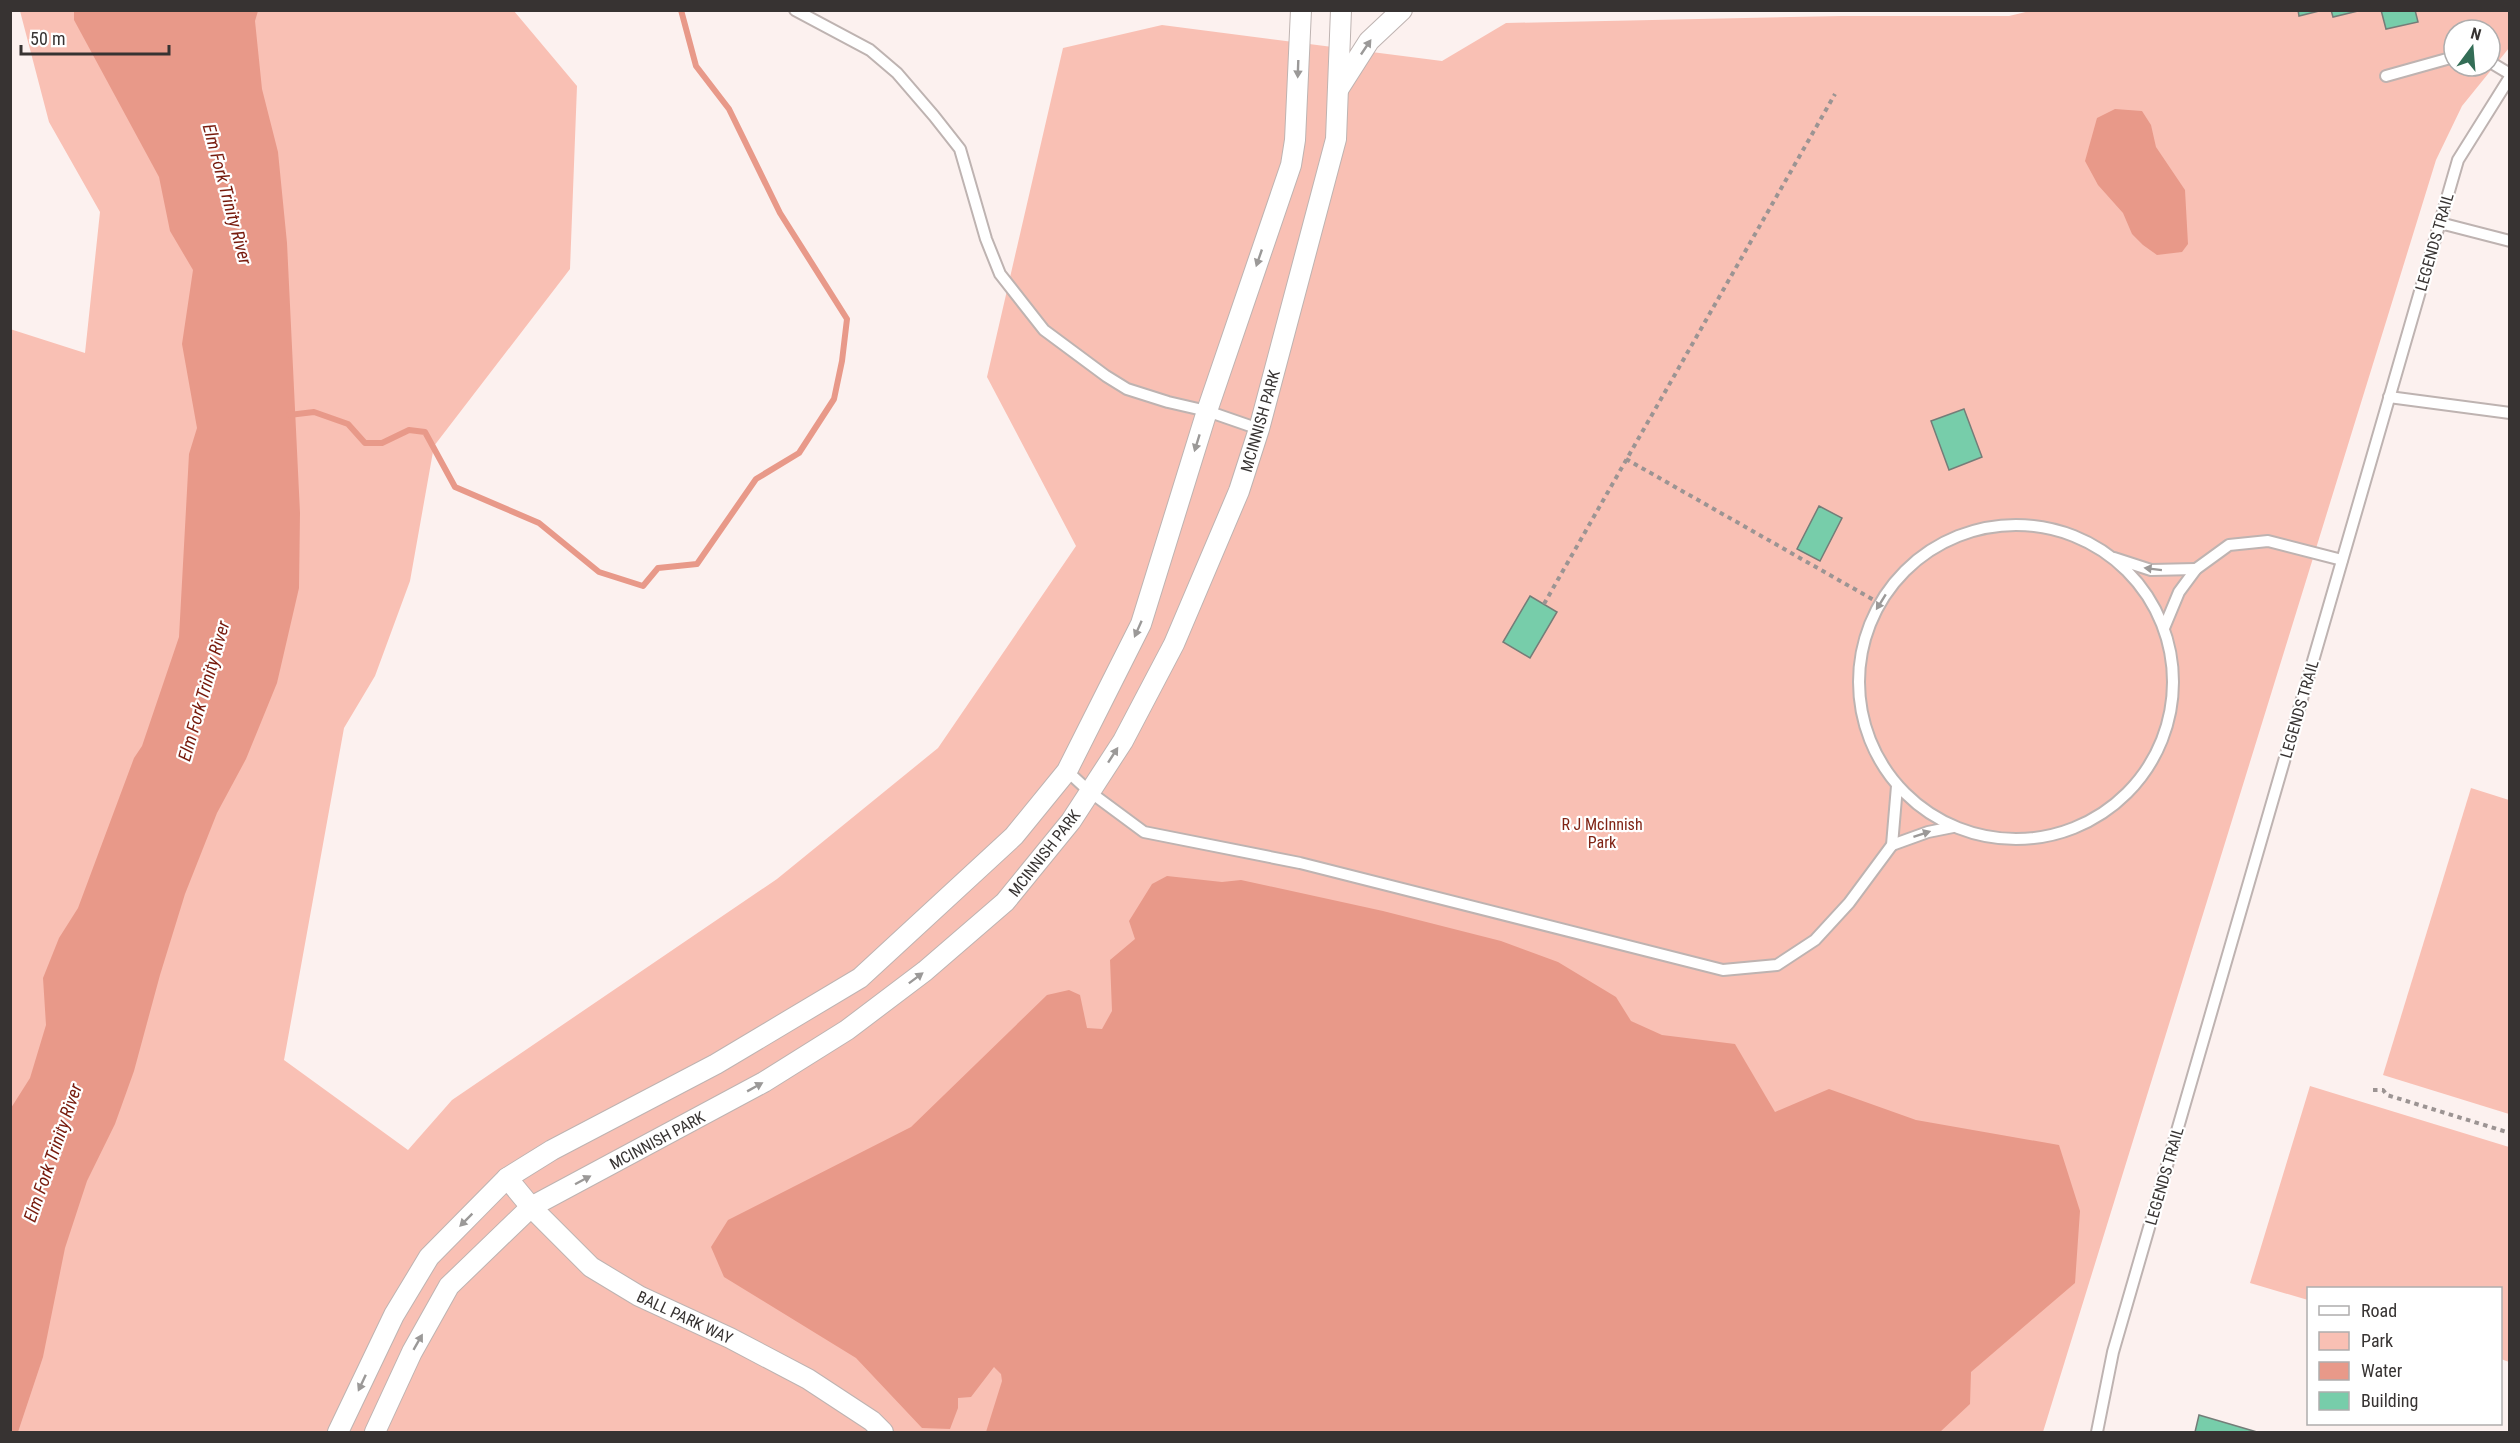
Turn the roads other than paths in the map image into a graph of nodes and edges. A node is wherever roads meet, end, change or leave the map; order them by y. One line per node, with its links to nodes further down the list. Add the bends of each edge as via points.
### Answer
1 (795, 10): 12 (lane, via 870,50 897,73 960,148 1000,274 1044,330 1127,389)
2 (1301, 10): 12 (street, MCINNISH PARK, one-way to 12, via 1291,165)
3 (1341, 10): 8 (street, MCINNISH PARK)
4 (1402, 10): 8 (street, one-way to 4, via 1369,41)
5 (2442, 60): 7 (lane)
6 (2510, 75): 9 (lane, LEGENDS TRAIL, via 2458,160)
7 (2386, 76)
8 (1338, 91): 14 (street, MCINNISH PARK, via 1336,139)
9 (2440, 223): 10 (lane); 11 (lane, LEGENDS TRAIL)
10 (2510, 241)
11 (2389, 397): 13 (lane); 16 (lane, LEGENDS TRAIL)
12 (1207, 411): 14 (lane); 19 (street, MCINNISH PARK, one-way to 19, via 1141,624)
13 (2510, 413)
14 (1259, 429): 21 (street, MCINNISH PARK, one-way to 14, via 1123,741 1174,644 1239,490)
15 (2112, 557): 17 (lane, one-way to 15, via 2151,570); 18 (lane, via 2143,589); 20 (lane, one-way to 20, via 2073,535 2029,525 1985,528 1943,542 1906,568 1879,603 1863,639 1857,678 1861,717 1875,754)
16 (2342, 561): 17 (lane, via 2268,541 2229,545); 29 (lane, LEGENDS TRAIL, via 2113,1352)
17 (2196, 569): 18 (lane, via 2179,592)
18 (2164, 628): 22 (lane, via 2174,671 2170,715 2155,757 2132,789 2103,814 2068,831 2029,839 1990,838)
19 (1067, 771): 21 (lane); 24 (street, MCINNISH PARK, via 1014,836 860,978 716,1064 552,1150)
20 (1897, 786): 22 (lane, via 1923,810); 23 (lane)
21 (1090, 792): 23 (lane, via 1144,832 1300,863 1723,970 1777,965 1815,940 1849,903); 25 (street, MCINNISH PARK, one-way to 21, via 764,1082 847,1030 925,971 1005,902)
22 (1953, 827): 23 (lane, one-way to 22)
23 (1892, 845)
24 (507, 1178): 25 (street, BALL PARK WAY); 26 (street, MCINNISH PARK, one-way to 26, via 429,1257 394,1315)
25 (531, 1207): 27 (street, MCINNISH PARK, one-way to 25, via 412,1352 449,1286); 28 (street, BALL PARK WAY, via 591,1267 639,1296 808,1379 872,1421)
26 (338, 1432)
27 (375, 1432)
28 (882, 1432)
29 (2097, 1432)

